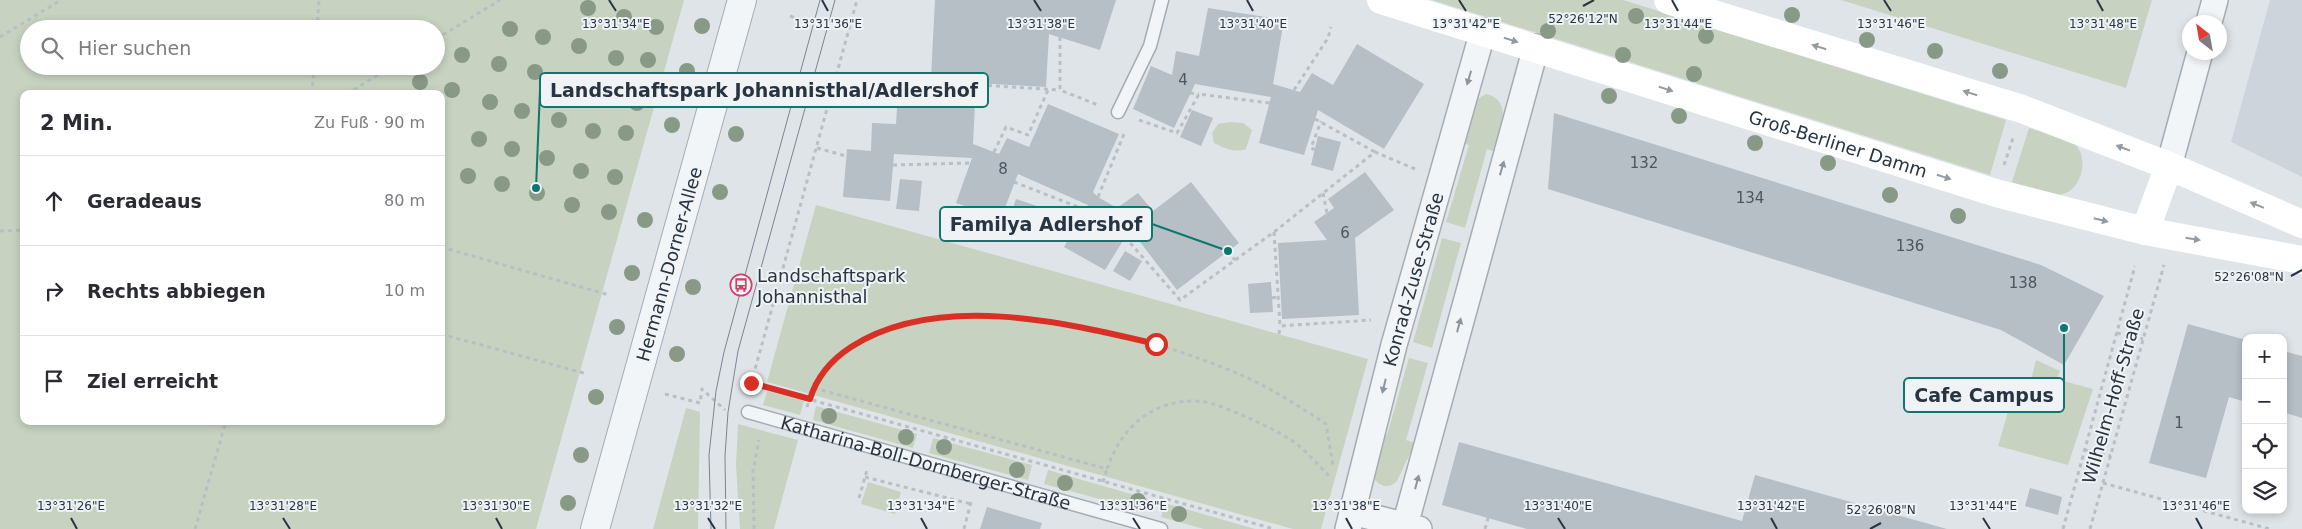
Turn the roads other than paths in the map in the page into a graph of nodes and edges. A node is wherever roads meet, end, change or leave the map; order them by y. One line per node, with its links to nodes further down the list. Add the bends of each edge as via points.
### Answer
1 (742, 0): 18 (street, Hermann-Dorner-Allee)
2 (1162, 0): 10 (lane, via 1150,46)
3 (1380, 0): 7 (main road, Groß-Berliner Damm)
4 (1668, 0): 11 (main road, one-way to 4, via 2022,109)
5 (2215, 0): 6 (street)
6 (2210, 15)
7 (1483, 31): 8 (main road, Groß-Berliner Damm, one-way to 8); 16 (street, Konrad-Zuse-Straße, one-way to 16, via 1394,346)
8 (1536, 48): 13 (main road, Groß-Berliner Damm, one-way to 13, via 1996,193); 17 (street, one-way to 8)
9 (2198, 60): 11 (street)
10 (1118, 112)
11 (2169, 166): 12 (main road, one-way to 11); 13 (main road)
12 (2302, 224)
13 (2146, 231): 14 (main road, Groß-Berliner Damm, one-way to 14)
14 (2302, 260)
15 (748, 412): 19 (lane, Katharina-Boll-Dornberger-Straße)
16 (1350, 521): 17 (street)
17 (1409, 528)
18 (595, 529)
19 (1161, 529)

